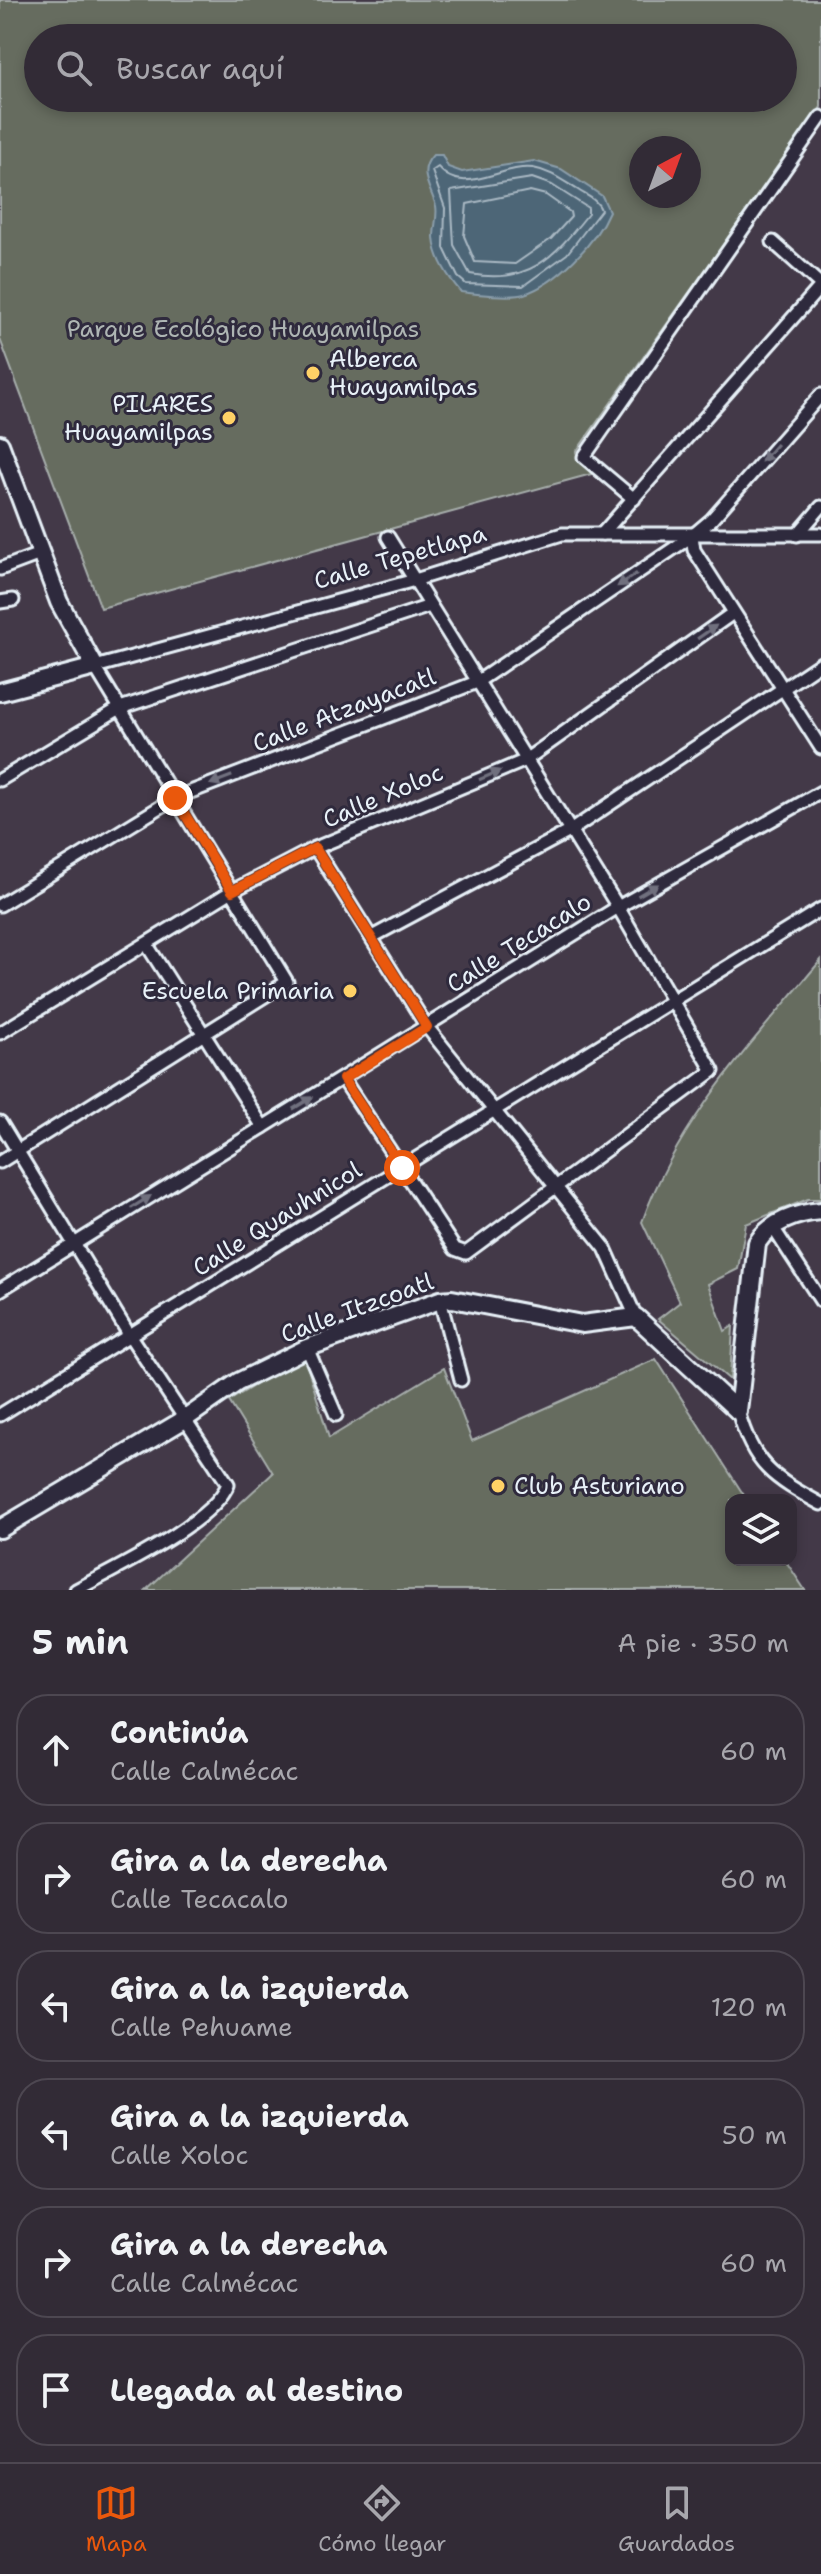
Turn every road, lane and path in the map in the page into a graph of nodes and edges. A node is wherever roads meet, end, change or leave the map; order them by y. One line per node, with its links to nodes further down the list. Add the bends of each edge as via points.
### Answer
1 (821, 117): 7 (street, via 584,457)
2 (773, 242): 3 (street)
3 (821, 286): 7 (street)
4 (821, 395): 12 (street, Calle Atzayacatl, one-way to 12)
5 (0, 444): 6 (street)
6 (3, 463): 14 (street)
7 (634, 499): 9 (street)
8 (821, 507): 11 (street)
9 (602, 534): 12 (street, Calle Tepetlapa); 16 (street, Calle Tepetlapa, via 562,534)
10 (821, 534): 11 (street, Calle Tepetlapa)
11 (797, 535): 12 (street, Calle Tepetlapa)
12 (692, 536): 18 (street, via 694,550); 21 (street, Calle Atzayacatl, one-way to 21)
13 (388, 537): 16 (street)
14 (40, 554): 15 (street); 20 (street)
15 (0, 569)
16 (415, 580): 17 (street); 20 (street, Calle Tepetlapa)
17 (430, 606): 21 (street); 24 (street)
18 (733, 613): 22 (street); 26 (street, Calle Xoloc, one-way to 18)
19 (821, 663): 22 (street)
20 (95, 667): 23 (street, Calle Tepetlapa); 24 (street)
21 (477, 682): 26 (street); 29 (street, Calle Atzayacatl, one-way to 29)
22 (781, 688): 25 (street); 30 (street)
23 (0, 692)
24 (120, 708): 27 (street); 29 (street)
25 (821, 748)
26 (524, 761): 30 (street); 31 (street, Calle Xoloc, one-way to 26)
27 (0, 780)
28 (821, 792): 34 (street, Calle Tecacalo, one-way to 28)
29 (175, 798): 32 (street); 33 (street, Calle Atzayacatl)
30 (570, 831): 34 (street); 36 (street)
31 (315, 848): 32 (street, Calle Xoloc); 36 (street)
32 (232, 891): 37 (street, Calle Xoloc); 41 (street, via 287,982)
33 (0, 905)
34 (618, 907): 38 (street); 39 (street, Calle Tecacalo)
35 (821, 909): 38 (street, Calle Quauhnicol)
36 (372, 937): 39 (street)
37 (147, 945): 40 (street, Calle Xoloc); 41 (street)
38 (675, 1001): 43 (street, Calle Quauhnicol); 49 (street, via 713,1071)
39 (427, 1027): 42 (street, Calle Tecacalo); 43 (street)
40 (0, 1033)
41 (205, 1033): 45 (street); 46 (street)
42 (343, 1079): 45 (street, Calle Tecacalo, one-way to 42); 48 (street)
43 (494, 1110): 48 (street, Calle Quauhnicol); 49 (street)
44 (0, 1122): 46 (street)
45 (263, 1127): 52 (street, Calle Tecacalo, one-way to 45)
46 (18, 1151): 47 (street); 52 (street)
47 (0, 1162)
48 (402, 1168): 49 (street, via 455,1249 466,1253); 57 (street, Calle Quauhnicol)
49 (557, 1189): 56 (street, via 605,1248)
50 (821, 1211): 51 (street)
51 (772, 1226): 55 (street); 60 (street, via 757,1243 753,1258)
52 (75, 1243): 53 (street, Calle Tecacalo); 57 (street)
53 (0, 1290)
54 (440, 1300): 56 (street, Calle Itzcoatl, via 582,1324); 58 (street, Calle Itzcoatl); 59 (street)
55 (821, 1301)
56 (636, 1317): 60 (street)
57 (130, 1336): 61 (street, Calle Quauhnicol); 63 (street)
58 (307, 1348): 62 (street); 63 (street, Calle Itzcoatl, via 238,1382)
59 (461, 1380)
60 (738, 1411): 64 (street, via 759,1462)
61 (0, 1415)
62 (336, 1415)
63 (185, 1419): 65 (street, Calle Itzcoatl); 66 (street, via 228,1484 215,1504 173,1536)
64 (821, 1504)
65 (0, 1529)
66 (76, 1590)

